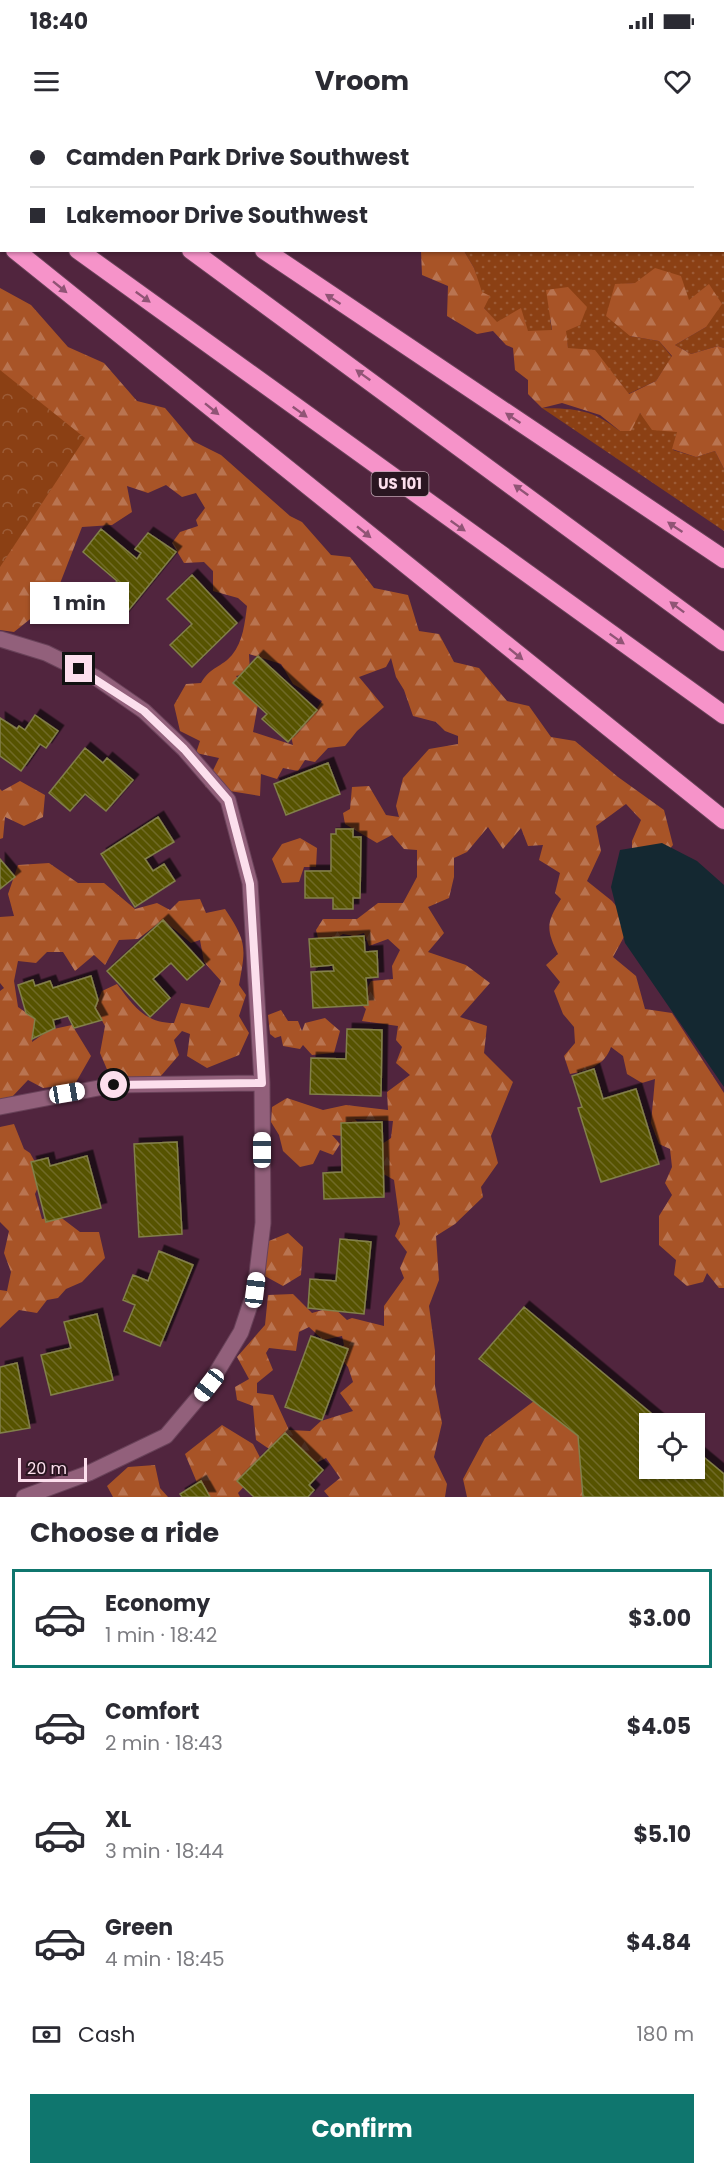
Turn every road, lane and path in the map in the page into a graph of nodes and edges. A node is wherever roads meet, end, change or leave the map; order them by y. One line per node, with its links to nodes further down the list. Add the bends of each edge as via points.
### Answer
1 (17, 252): 9 (highway, one-way to 9)
2 (81, 252): 8 (highway, US 101, one-way to 8)
3 (194, 252): 7 (highway, one-way to 3)
4 (267, 252): 5 (highway, one-way to 4)
5 (724, 559)
6 (0, 639): 10 (street, via 46,653 95,677 144,711 184,749 228,800 250,884)
7 (724, 642)
8 (724, 715)
9 (724, 820)
10 (262, 1083): 11 (street, via 114,1085); 12 (street, via 263,1223 255,1290 241,1332 209,1385 166,1436 89,1473)
11 (0, 1107)
12 (24, 1497)

